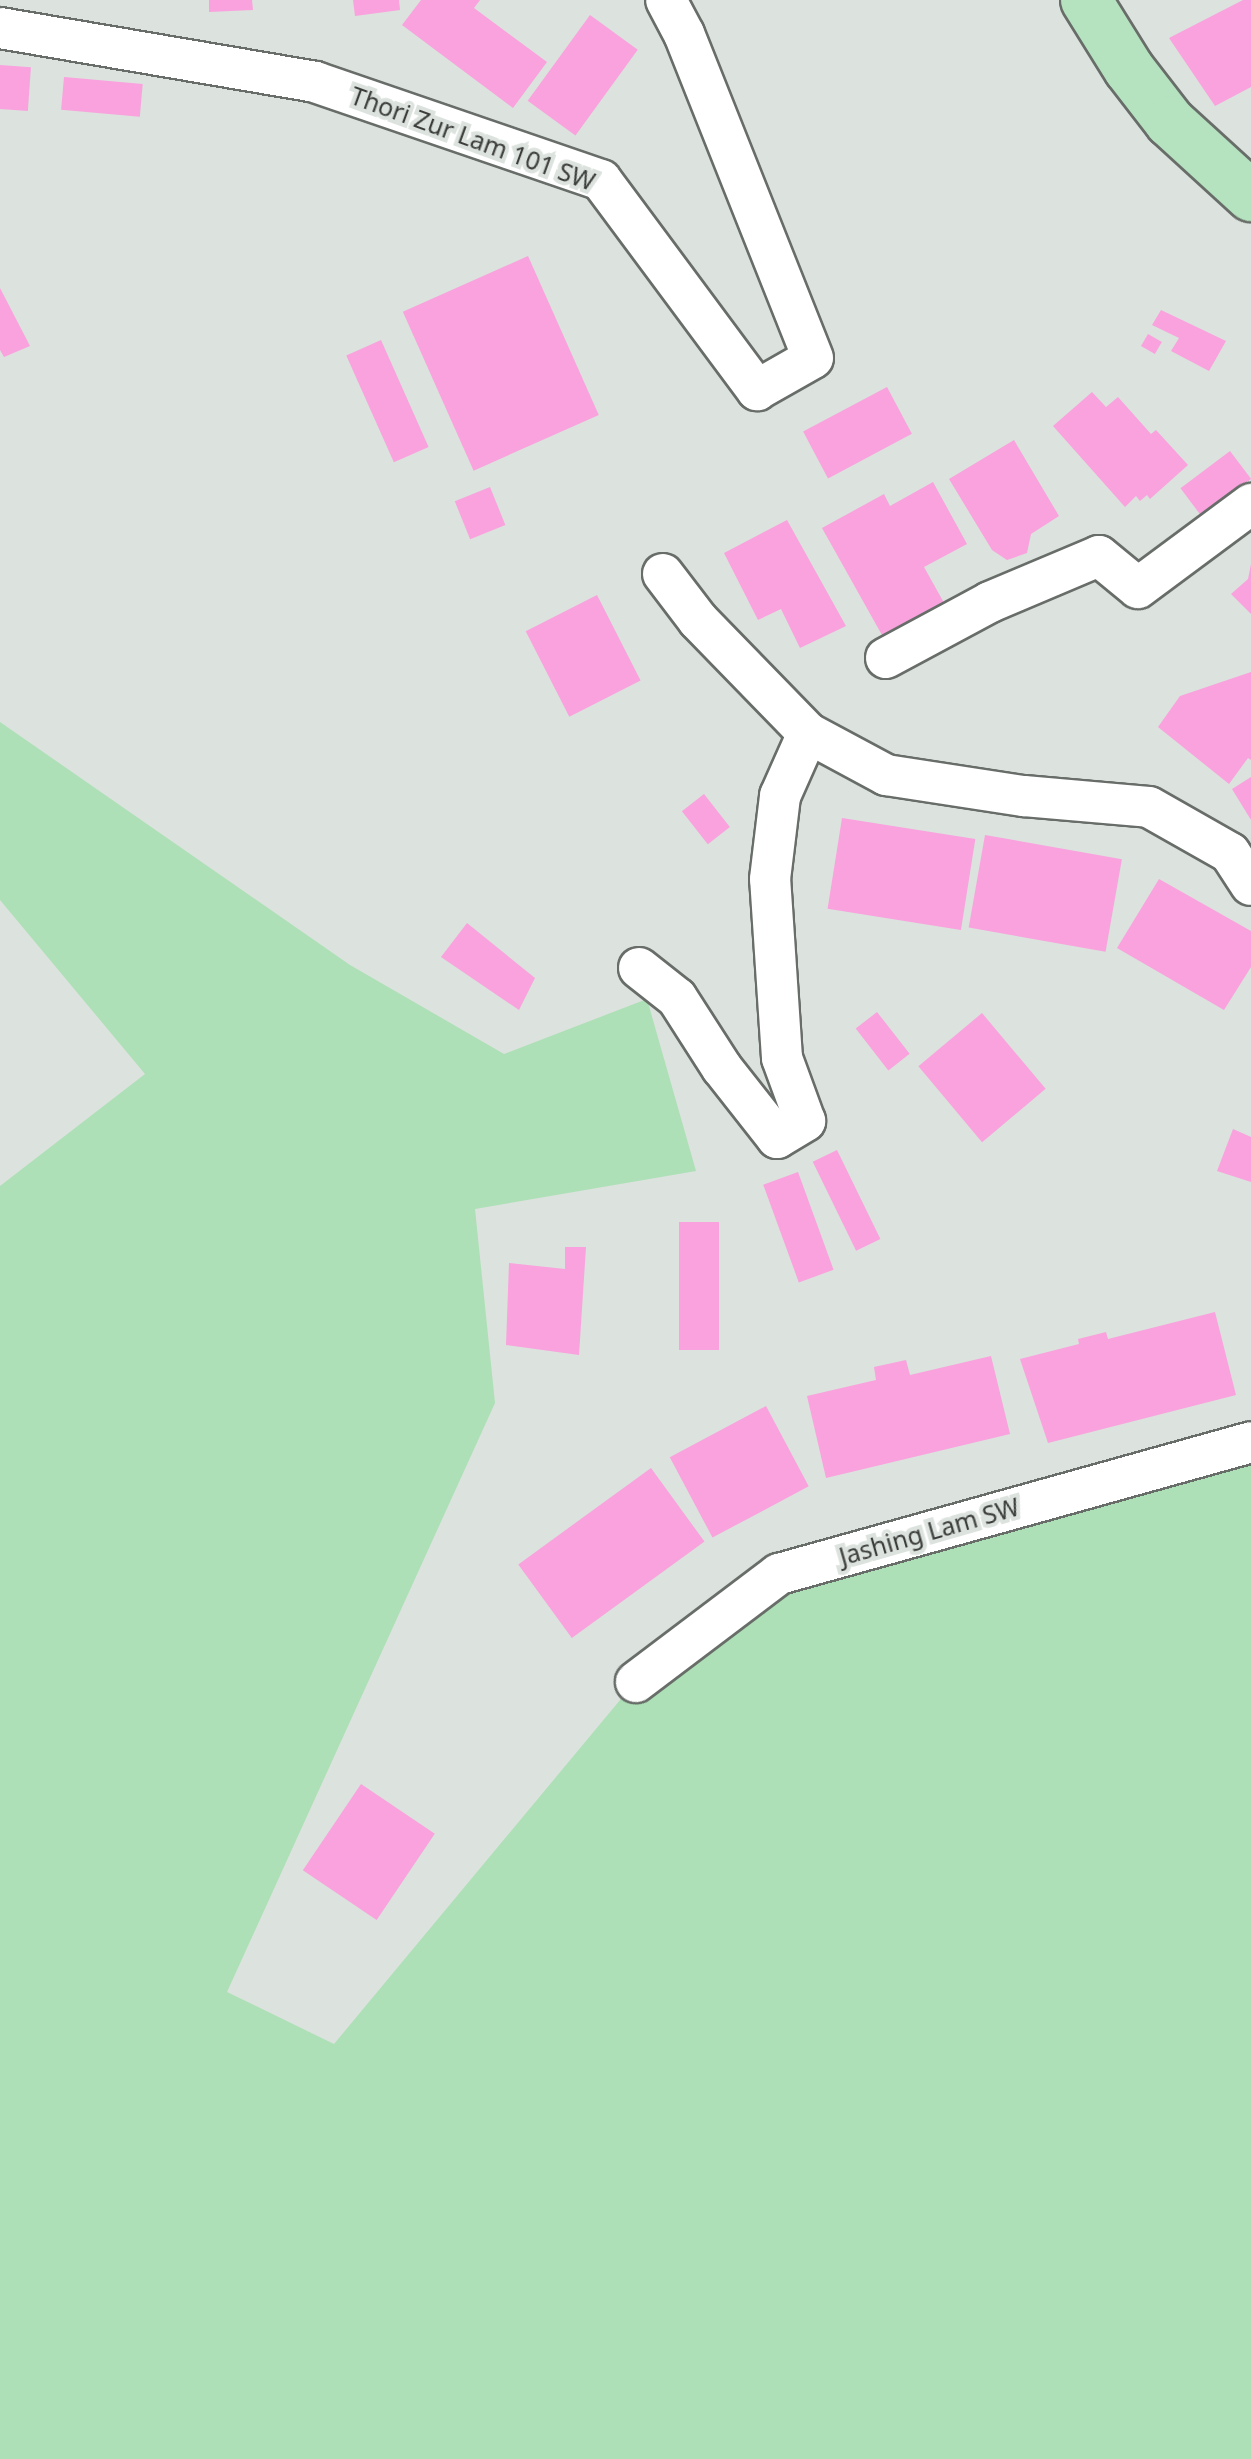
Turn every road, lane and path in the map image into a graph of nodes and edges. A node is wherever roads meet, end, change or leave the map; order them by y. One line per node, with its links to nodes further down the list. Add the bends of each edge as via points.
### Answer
1 (666, 0): 3 (street, Thori Zur Lam 101 SW, via 814,358 757,390 602,180 316,82)
2 (1086, 0): 4 (main road, via 1170,122)
3 (0, 28)
4 (1251, 196)
5 (1251, 504): 7 (street, via 1138,588 1099,556 990,602)
6 (663, 574): 8 (street, via 698,620)
7 (886, 658)
8 (808, 732): 9 (street, via 886,775 1149,807 1230,853); 10 (street, via 780,796 770,878 782,1058 804,1121 777,1138 676,998)
9 (1251, 885)
10 (639, 968)
11 (1251, 1442): 12 (street, Jashing Lam SW, via 779,1574)
12 (636, 1682)

